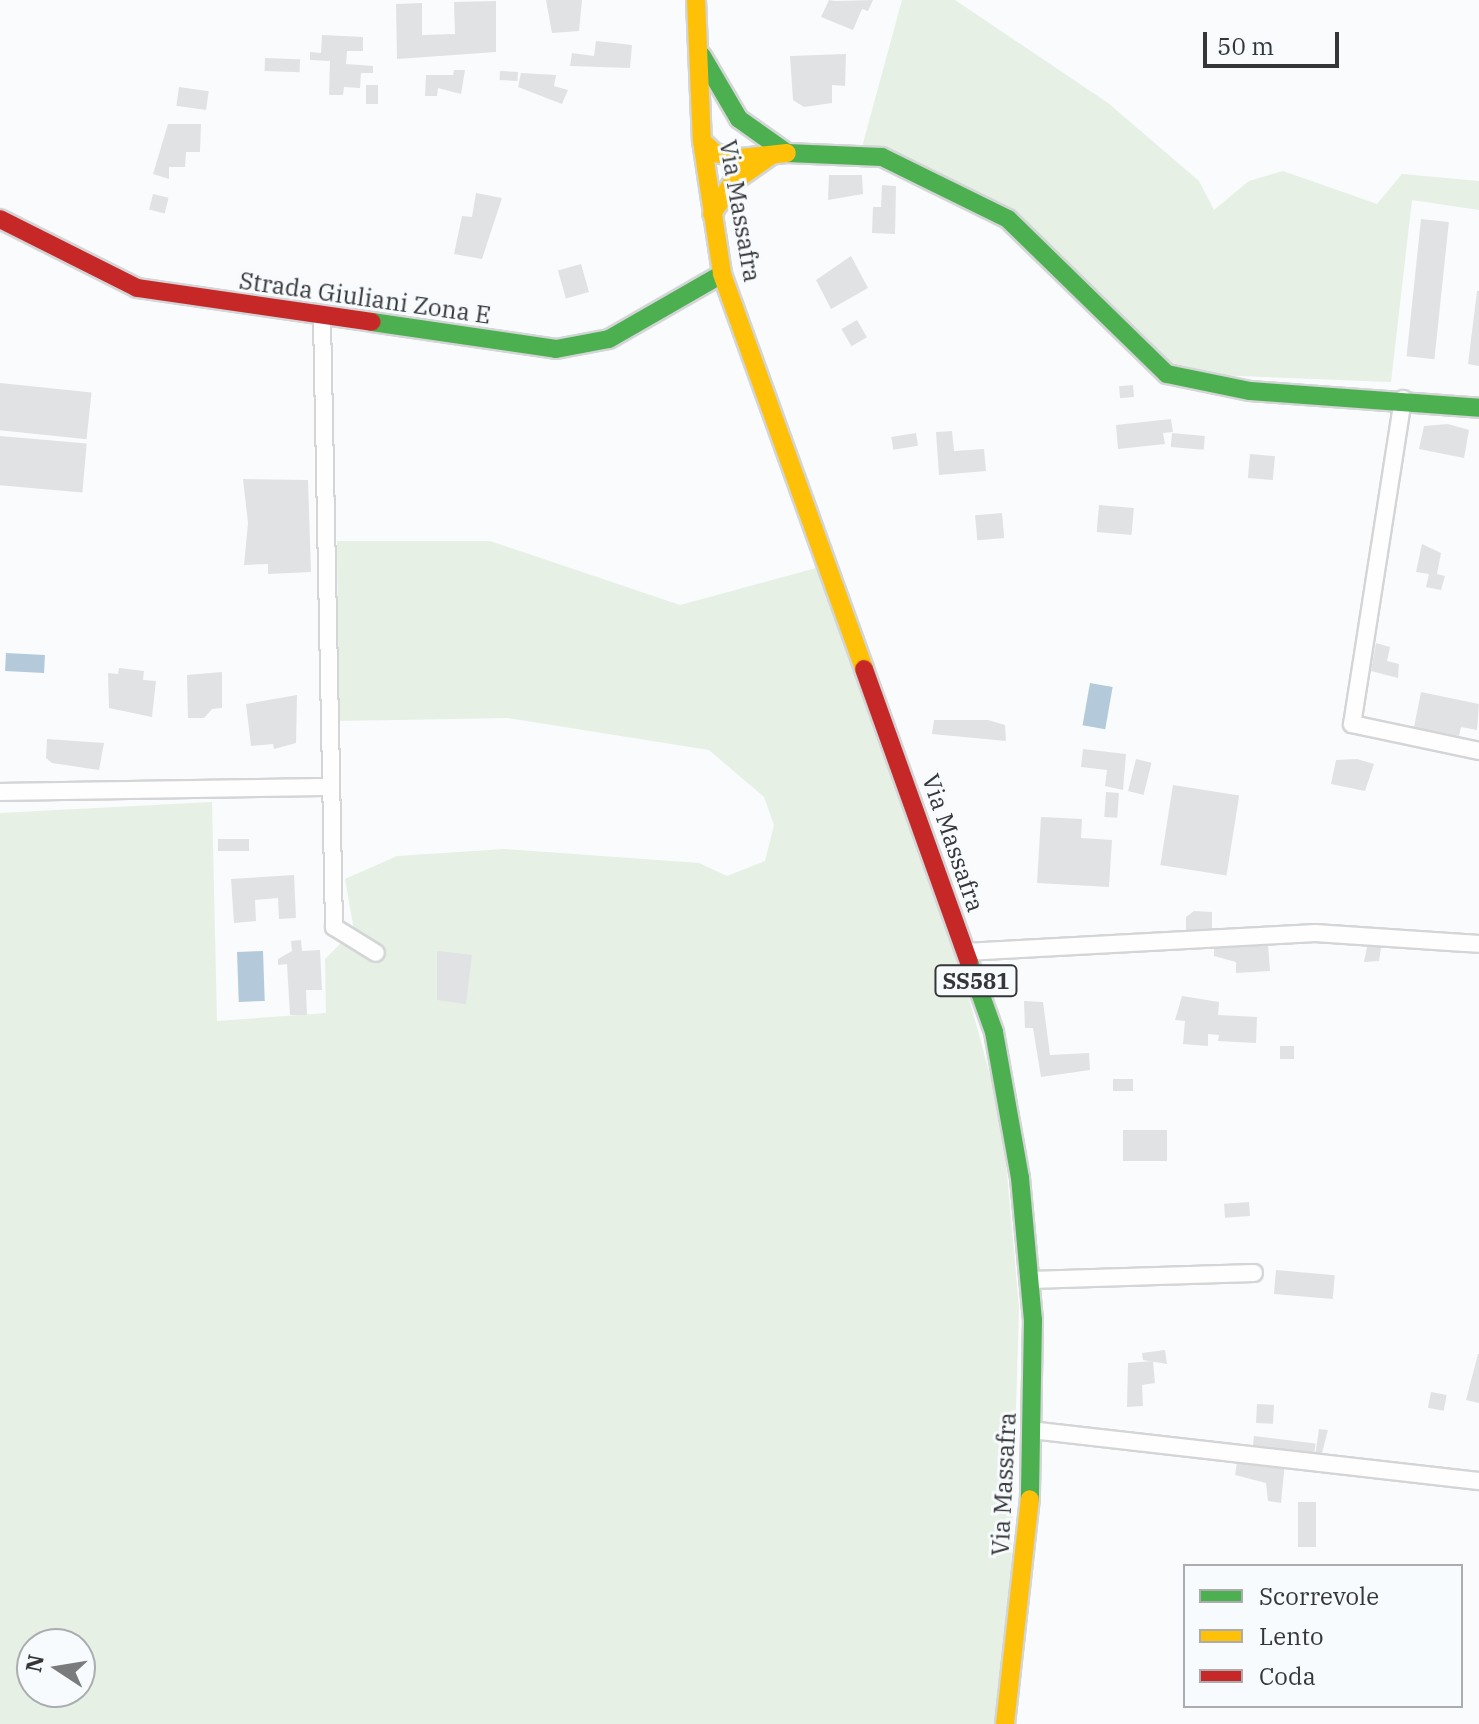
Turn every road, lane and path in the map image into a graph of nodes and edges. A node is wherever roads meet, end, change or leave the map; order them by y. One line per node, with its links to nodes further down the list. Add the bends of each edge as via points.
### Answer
1 (696, 0): 2 (main road, Via Massafra / SS581)
2 (698, 49): 3 (main road, via 731,108); 4 (main road, Via Massafra / SS581)
3 (754, 133): 4 (main road, via 718,127); 5 (main road)
4 (702, 141): 5 (main road, via 715,153 729,156); 6 (main road, Via Massafra / SS581)
5 (780, 154): 6 (main road, via 739,177); 10 (main road, via 882,157 1008,219 1167,374 1250,391)
6 (712, 214): 8 (main road, Via Massafra / SS581)
7 (0, 219): 9 (main road, Strada Giuliani Zona E, via 137,288)
8 (722, 274): 9 (main road, Strada Giuliani Zona E, via 609,339 556,349); 16 (main road, Via Massafra / SS581)
9 (322, 318): 13 (street)
10 (1403, 399): 11 (main road); 12 (street, via 1352,724)
11 (1479, 408)
12 (1479, 751)
13 (331, 787): 14 (street); 17 (street, via 334,927)
14 (0, 792)
15 (1479, 944): 16 (street, via 1315,933)
16 (965, 952): 19 (main road, Via Massafra / SS581, via 994,1032 1020,1178)
17 (376, 953)
18 (1254, 1273): 19 (street)
19 (1030, 1280): 20 (main road, Via Massafra / SS581)
20 (1031, 1430): 21 (street); 22 (main road, Via Massafra / SS581, via 1029,1534)
21 (1479, 1481)
22 (1005, 1724)

